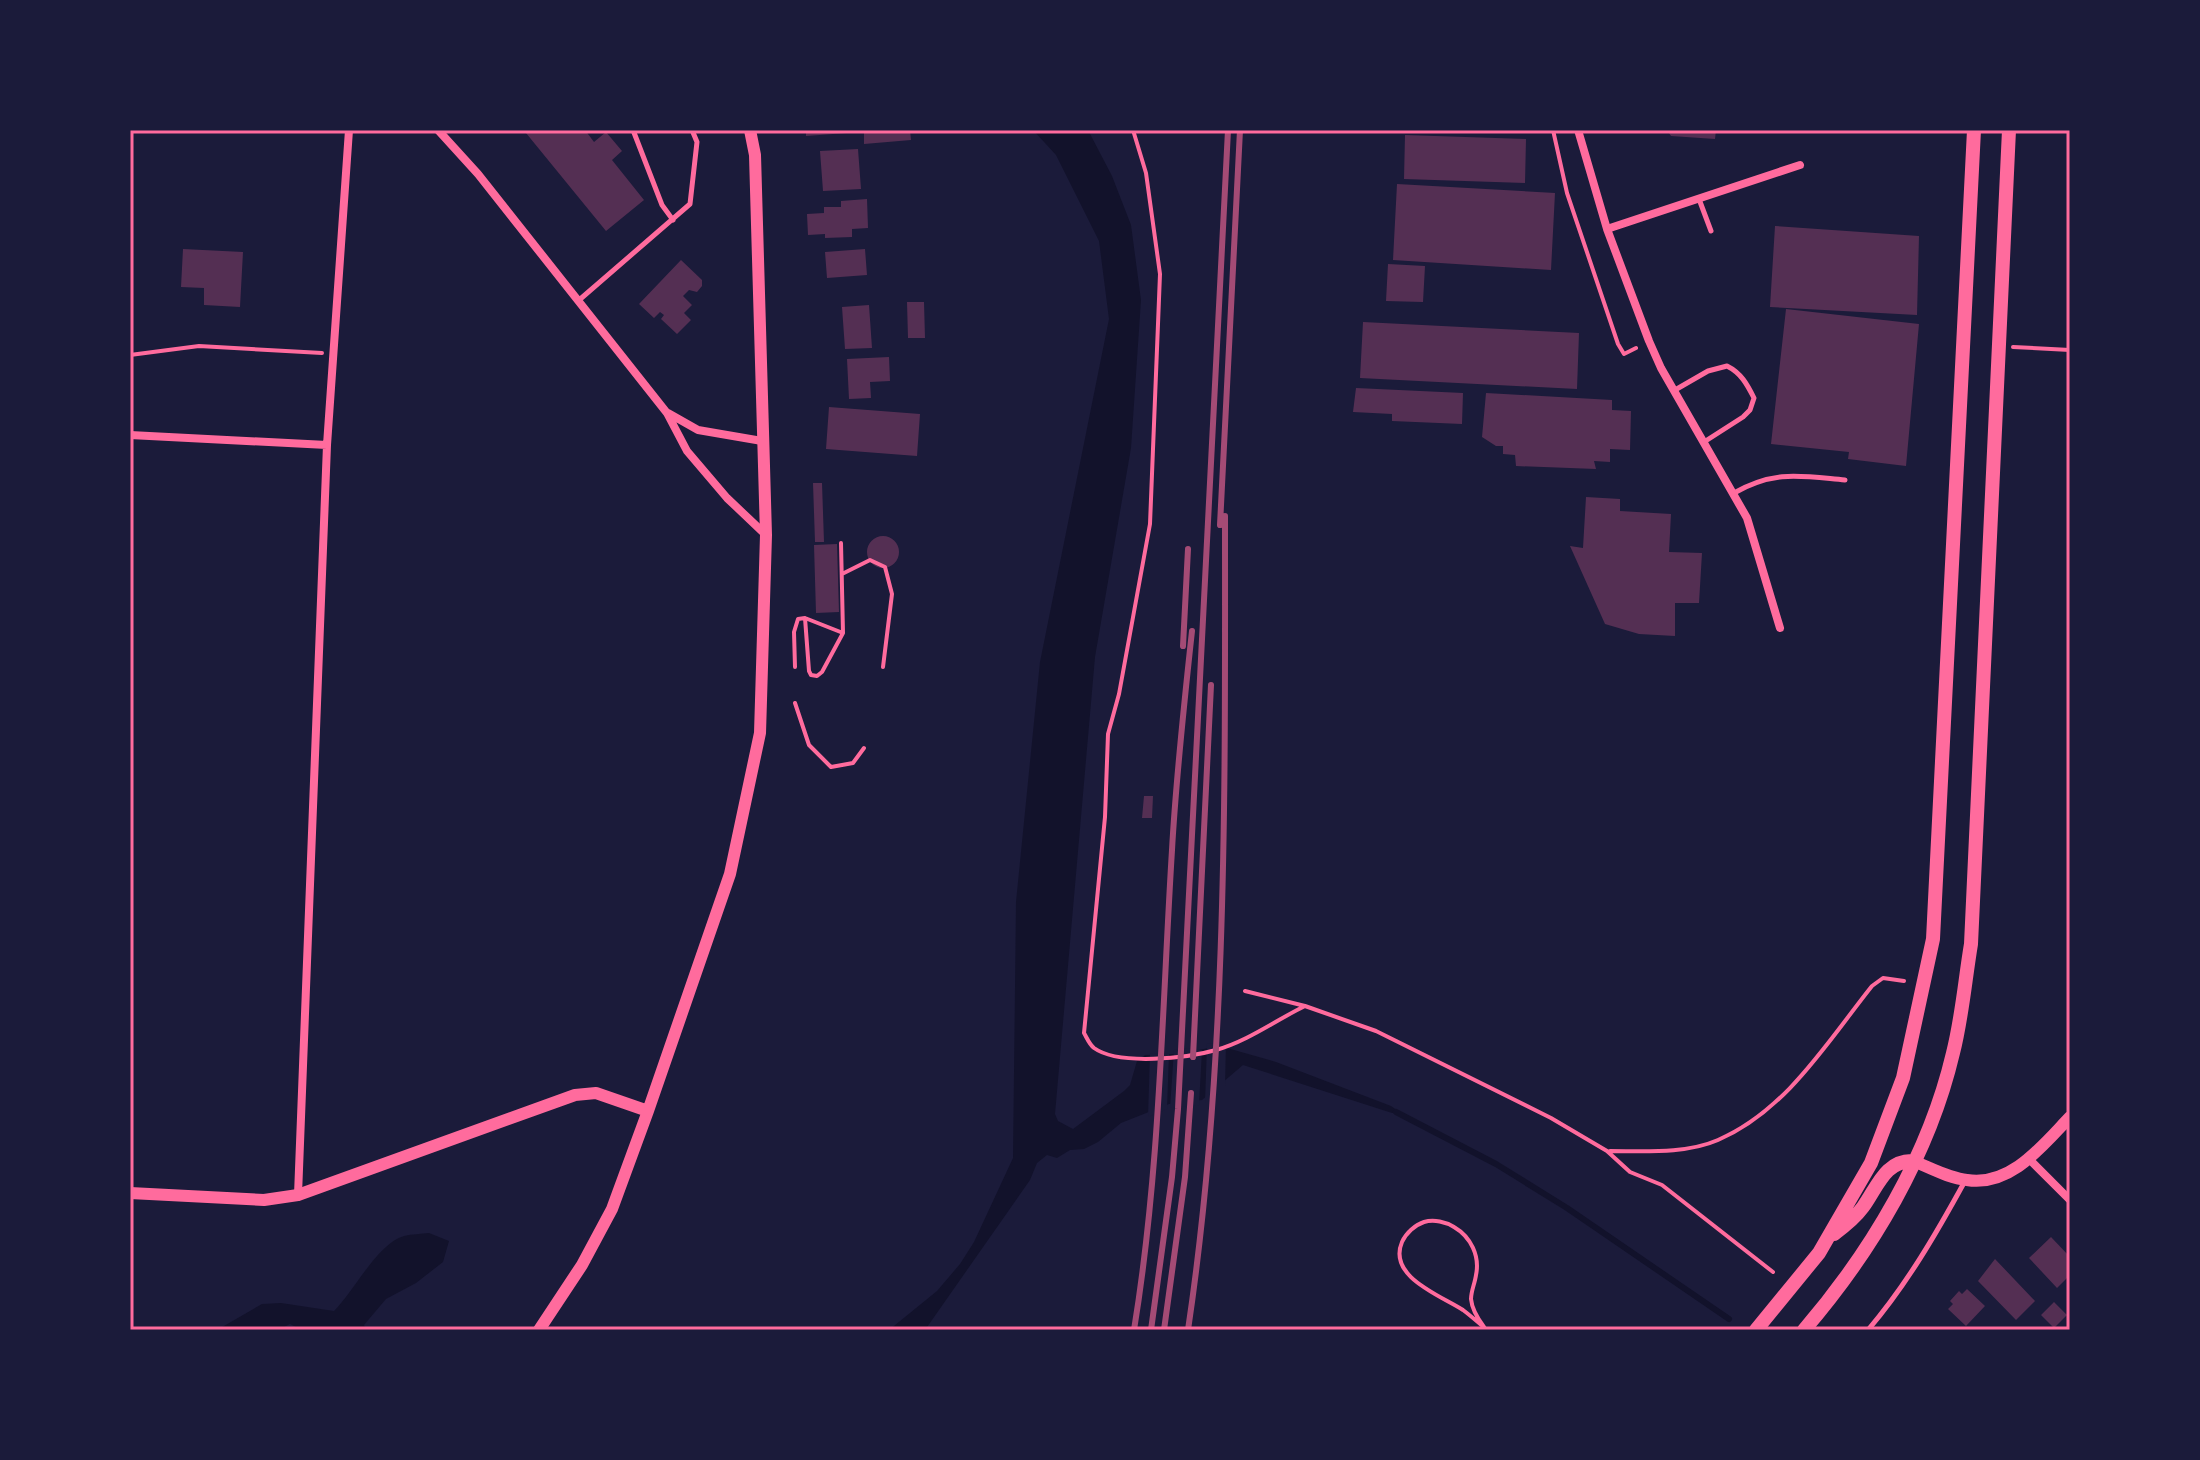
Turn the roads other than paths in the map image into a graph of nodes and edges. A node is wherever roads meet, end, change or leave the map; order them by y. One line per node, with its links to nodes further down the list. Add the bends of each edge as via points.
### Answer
1 (349, 130): 20 (street)
2 (438, 130): 14 (street)
3 (633, 130): 11 (lane)
4 (692, 130): 11 (lane, via 697,142 690,204)
5 (750, 130): 18 (street, via 755,155)
6 (1578, 130): 12 (street)
7 (1974, 130): 33 (main road, via 1933,939 1916,1028 1890,1118)
8 (2009, 130): 28 (main road, via 1971,944 1954,1051)
9 (1800, 165): 10 (street)
10 (1699, 199): 12 (street); 13 (lane)
11 (673, 220): 14 (lane)
12 (1607, 229): 15 (street, via 1649,341)
13 (1711, 231)
14 (578, 302): 16 (street)
15 (1674, 390): 19 (street); 19 (lane, via 1727,366 1745,381 1754,398 1750,410)
16 (667, 413): 18 (street, via 698,430); 23 (street, via 687,451)
17 (130, 435): 20 (street)
18 (762, 441): 23 (street)
19 (1703, 442): 22 (street)
20 (327, 445): 31 (street)
21 (1845, 480): 22 (lane, via 1783,475)
22 (1733, 494): 24 (street, via 1747,518)
23 (766, 535): 25 (street, via 760,733 730,874)
24 (1780, 628)
25 (648, 1111): 31 (street, via 596,1093 575,1095); 35 (street, via 612,1209)
26 (2070, 1117): 27 (street)
27 (2029, 1159): 29 (street, via 1995,1179); 32 (street)
28 (1913, 1161): 29 (street); 33 (main road, via 1889,1170 1853,1218); 34 (main road, via 1881,1226)
29 (1966, 1180): 37 (lane, via 1924,1253)
30 (130, 1193): 31 (street, via 264,1200)
31 (298, 1195)
32 (2070, 1200)
33 (1830, 1237): 36 (main road)
34 (1811, 1328)
35 (539, 1330)
36 (1756, 1330)
37 (1868, 1330)

